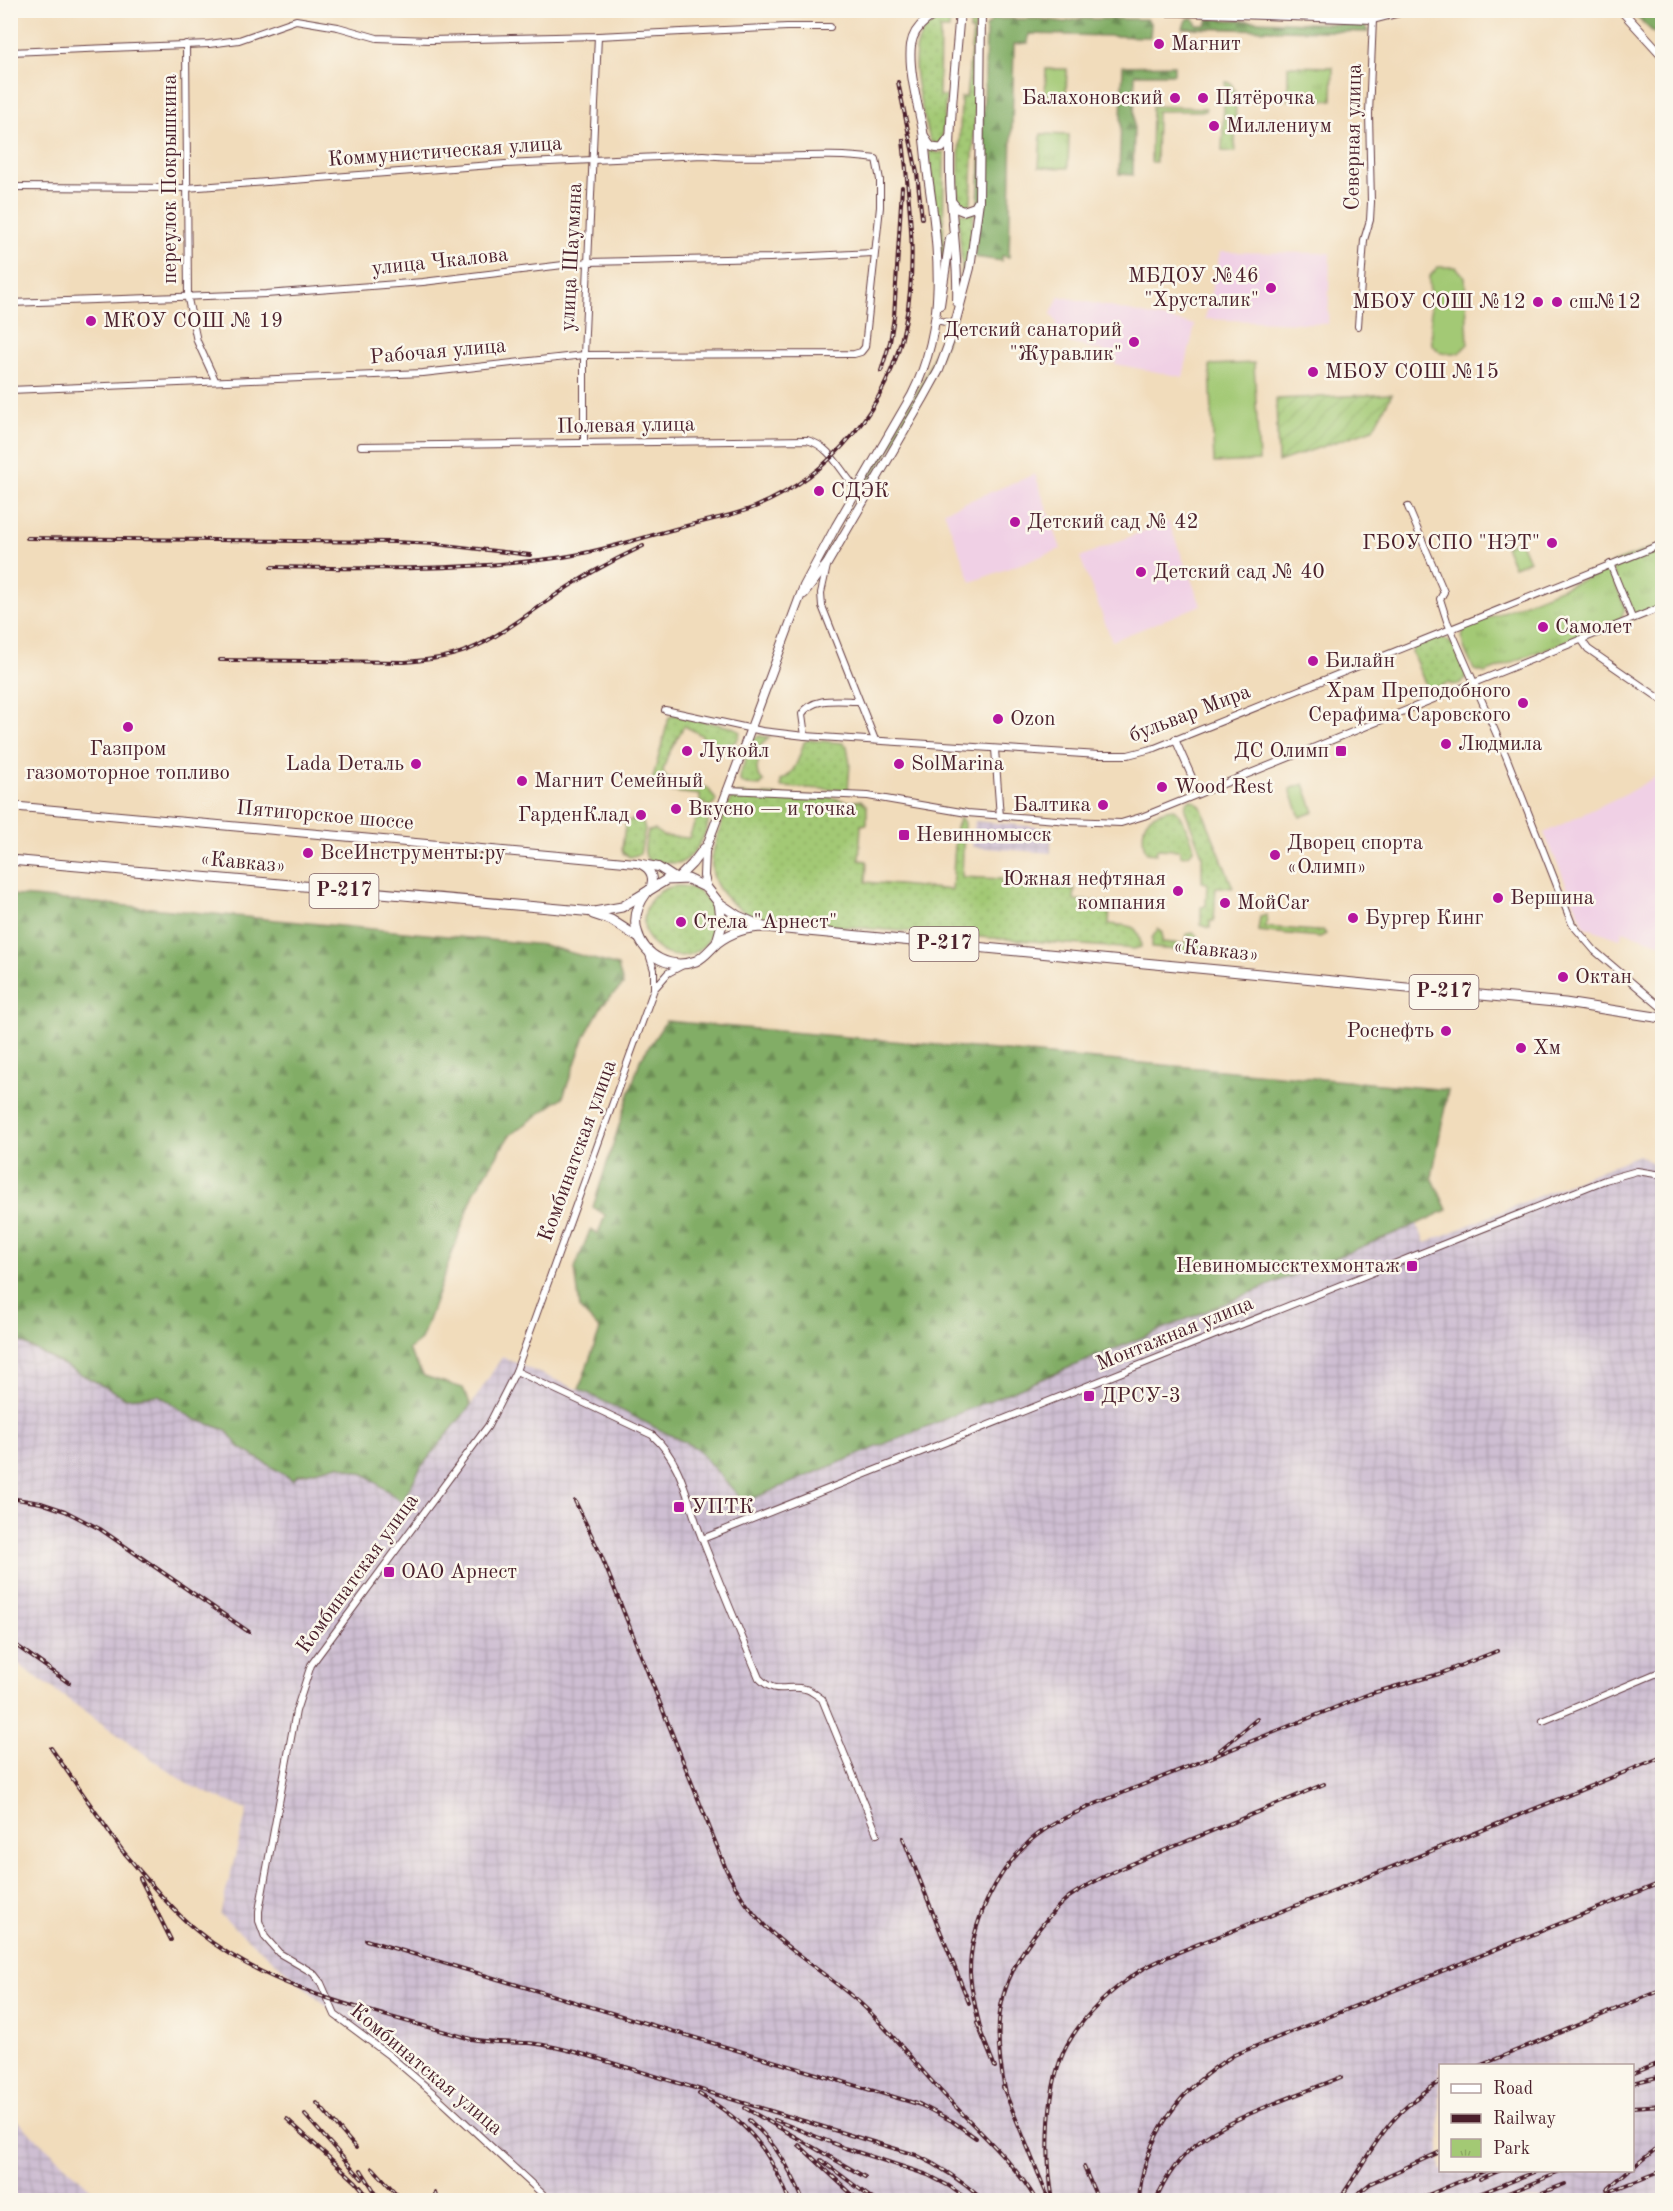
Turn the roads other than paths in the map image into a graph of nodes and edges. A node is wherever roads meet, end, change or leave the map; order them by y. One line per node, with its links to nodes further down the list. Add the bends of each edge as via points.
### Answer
1 (954, 10): 15 (main road, via 931,17 913,36 911,62)
2 (960, 10): 16 (main road)
3 (968, 10): 7 (main road)
4 (1408, 10): 8 (main road)
5 (1616, 10): 9 (main road)
6 (1621, 10): 9 (main road)
7 (981, 11): 8 (main road, via 1181,12); 21 (main road)
8 (1373, 19): 29 (street, Северная улица, via 1371,202)
9 (1630, 22): 14 (main road)
10 (830, 27): 11 (street)
11 (598, 36): 12 (street, via 377,38 296,20 239,40); 17 (street, улица Шаумяна)
12 (186, 44): 13 (street); 19 (street, переулок Покрышкина)
13 (10, 52)
14 (1662, 55)
15 (923, 134): 16 (main road, via 934,149 942,148); 27 (main road, via 939,272)
16 (951, 135): 20 (main road)
17 (593, 159): 19 (street, Коммунистическая улица); 23 (street, Коммунистическая улица, via 703,155 876,159 880,207); 24 (street, улица Шаумяна)
18 (10, 188): 19 (street, Коммунистическая улица)
19 (186, 188): 25 (street, переулок Покрышкина)
20 (951, 200): 21 (main road, via 963,211); 22 (main road)
21 (979, 201): 28 (main road)
22 (951, 223): 27 (main road, via 944,294); 28 (main road, via 957,266)
23 (873, 253): 24 (street, улица Чкалова); 30 (street, Рабочая улица, via 865,347 861,352)
24 (588, 262): 25 (street, улица Чкалова, via 423,282); 30 (street, улица Шаумяна)
25 (188, 298): 26 (street, улица Чкалова); 31 (street, переулок Покрышкина, via 197,341)
26 (10, 303)
27 (936, 320): 28 (street); 35 (main road, via 920,380)
28 (956, 321): 36 (main road, via 935,378)
29 (1358, 326)
30 (584, 355): 31 (street, Рабочая улица, via 423,374); 33 (street, улица Шаумяна)
31 (215, 380): 32 (street, Рабочая улица)
32 (10, 390)
33 (584, 443): 34 (street, Полевая улица); 35 (street, Полевая улица, via 807,440 829,452)
34 (361, 446)
35 (858, 491): 36 (street, Полевая улица); 41 (main road, via 811,570)
36 (867, 496): 39 (main road)
37 (1408, 507): 44 (street, via 1444,592 1440,599)
38 (1662, 544): 40 (street, бульвар Мира)
39 (827, 564): 41 (main road); 47 (street, via 822,606)
40 (1610, 564): 43 (street); 44 (street, бульвар Мира)
41 (800, 599): 50 (main road)
42 (1662, 607): 43 (street)
43 (1632, 618): 45 (street)
44 (1451, 630): 46 (street); 52 (street, бульвар Мира)
45 (1581, 639): 46 (street); 48 (street, via 1588,649)
46 (1474, 682): 56 (street); 73 (street, via 1567,914 1583,938)
47 (859, 700): 51 (street, via 815,702 807,706 802,714); 53 (street)
48 (1662, 700)
49 (665, 710): 50 (street, бульвар Мира)
50 (750, 728): 51 (street, бульвар Мира); 55 (main road)
51 (805, 736): 53 (street, бульвар Мира)
52 (1175, 739): 54 (street, бульвар Мира, via 1128,755); 56 (street)
53 (875, 740): 54 (street, бульвар Мира)
54 (995, 749): 58 (street)
55 (728, 790): 58 (street, via 868,796); 59 (main road)
56 (1199, 793): 58 (street, via 1121,823)
57 (10, 806): 61 (main road, Пятигорское шоссе)
58 (1000, 817)
59 (709, 840): 62 (main road); 63 (main road, via 703,864)
60 (10, 860): 66 (highway, «Кавказ» / Р-217)
61 (636, 863): 62 (main road, Пятигорское шоссе, via 658,867); 64 (main road, via 650,872)
62 (676, 878): 63 (highway); 64 (highway, «Кавказ» / Р-217)
63 (707, 888): 65 (highway, «Кавказ» / Р-217)
64 (648, 891): 66 (highway, «Кавказ» / Р-217, via 615,909); 68 (highway, via 637,909)
65 (719, 903): 67 (highway, «Кавказ» / Р-217); 69 (highway, via 723,924)
66 (579, 912): 68 (highway, «Кавказ» / Р-217, via 611,920)
67 (765, 927): 69 (highway, «Кавказ» / Р-217, via 736,932); 74 (highway, «Кавказ» / Р-217, via 1555,1002)
68 (639, 938): 70 (highway, «Кавказ» / Р-217)
69 (716, 944): 71 (highway, «Кавказ» / Р-217, via 698,960)
70 (648, 951): 71 (highway, via 666,962); 72 (street, Комбинатская улица)
71 (686, 964): 72 (street, Комбинатская улица, via 668,973)
72 (654, 989): 76 (street, Комбинатская улица)
73 (1662, 1008)
74 (1662, 1018)
75 (1662, 1175): 77 (street, Монтажная улица, via 1637,1171 1605,1180)
76 (516, 1371): 77 (street, via 652,1435 665,1446 674,1460); 81 (street, Комбинатская улица, via 488,1426 311,1665 296,1711 259,1921 265,1937 279,1953 313,1973 335,2015 432,2092)
77 (702, 1539): 80 (street, via 759,1678 767,1687 803,1688 822,1699)
78 (1662, 1671): 79 (street)
79 (1543, 1721)
80 (877, 1834)
81 (549, 2200)

